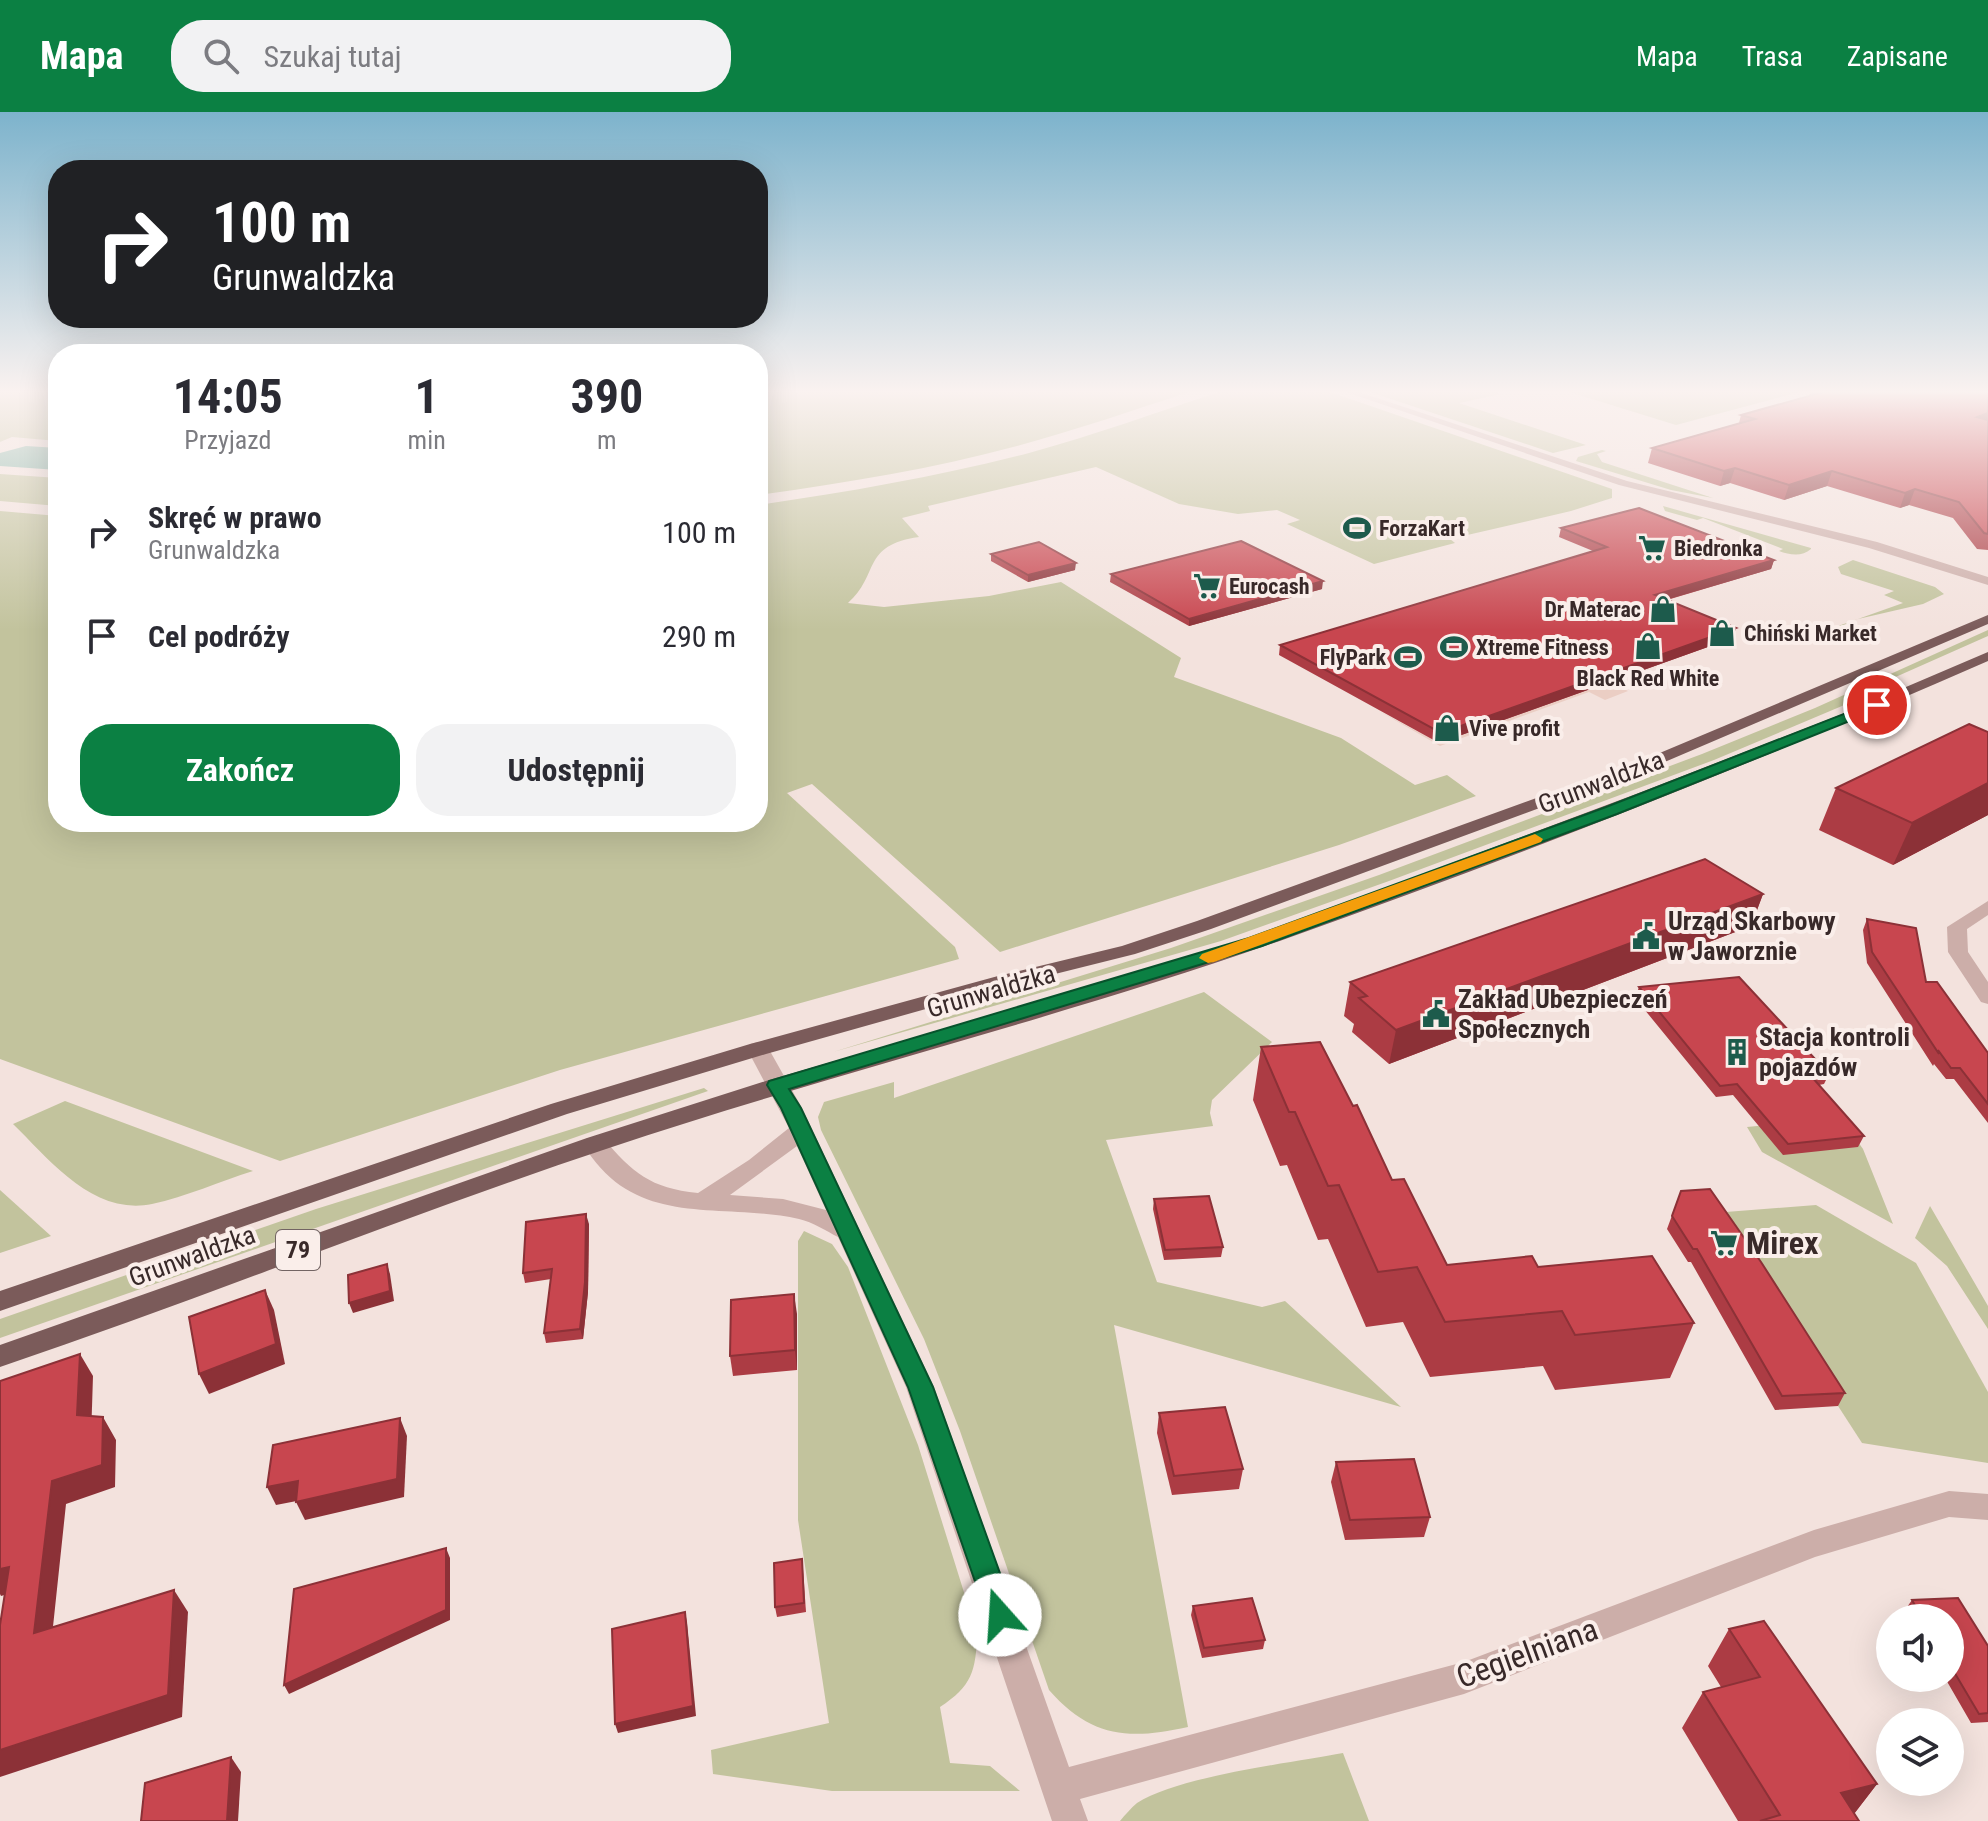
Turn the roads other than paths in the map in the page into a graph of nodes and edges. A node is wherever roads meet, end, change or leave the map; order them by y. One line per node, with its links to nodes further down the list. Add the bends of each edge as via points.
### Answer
1 (1586, 471): 2 (street)
2 (1988, 581)
3 (1988, 619): 7 (main road, Grunwaldzka / 79, via 1661,758 1204,925)
4 (1988, 656): 8 (main road, Grunwaldzka / 79, via 1650,795 1268,938)
5 (1988, 907): 6 (street, via 1957,927 1958,952)
6 (1988, 998)
7 (758, 1049): 8 (street); 13 (main road, Grunwaldzka / 79, via 559,1109)
8 (777, 1085): 9 (street); 10 (main road, Grunwaldzka / 79)
9 (800, 1131): 11 (street); 12 (street)
10 (595, 1144): 11 (street, via 633,1183); 14 (main road, Grunwaldzka / 79)
11 (702, 1202): 12 (street, via 804,1211)
12 (848, 1231): 16 (street, via 920,1387)
13 (0, 1301)
14 (0, 1356)
15 (1988, 1507): 16 (street, Cegielniana, via 1949,1504 1829,1540 1464,1678)
16 (1060, 1787): 17 (street)
17 (1070, 1821)

